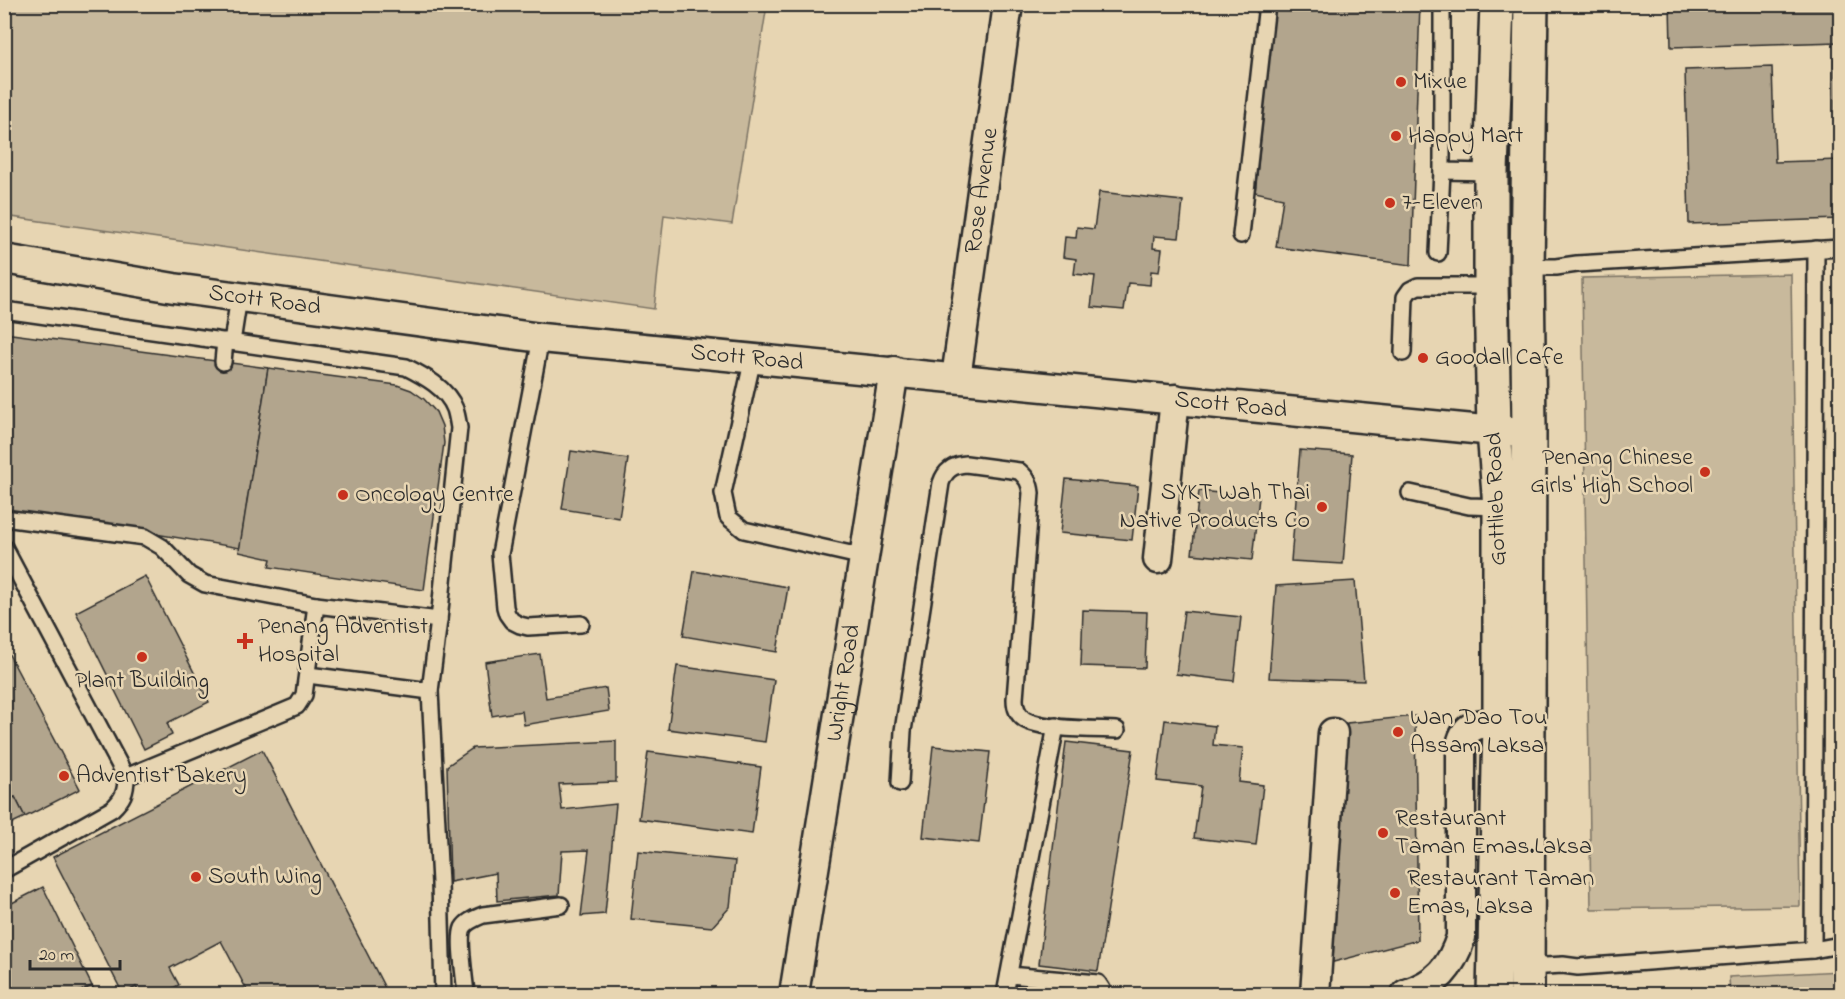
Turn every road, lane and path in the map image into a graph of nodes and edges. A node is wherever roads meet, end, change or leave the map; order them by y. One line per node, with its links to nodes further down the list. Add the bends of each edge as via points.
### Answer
1 (1008, 4): 23 (street, Rose Avenue)
2 (1267, 4): 8 (lane)
3 (1442, 4): 6 (lane)
4 (1497, 4): 7 (main road, Gottlieb Road)
5 (1531, 4): 13 (main road, Gottlieb Road)
6 (1442, 171): 7 (lane); 11 (lane)
7 (1491, 172): 14 (main road, Gottlieb Road)
8 (1241, 235)
9 (1840, 248): 10 (lane)
10 (1816, 249): 13 (lane); 47 (lane)
11 (1438, 253)
12 (4, 259): 15 (street, Scott Road)
13 (1527, 267): 26 (main road, Gottlieb Road)
14 (1491, 286): 19 (lane, via 1418,286 1410,290 1404,297); 25 (main road, Gottlieb Road)
15 (239, 297): 17 (street, Scott Road); 18 (lane)
16 (4, 310): 18 (lane)
17 (541, 338): 20 (street, Scott Road); 35 (lane, via 500,554 505,607 512,621 528,627)
18 (224, 341): 21 (lane); 34 (lane, via 406,367 442,390 455,408 459,428)
19 (1403, 353)
20 (753, 358): 22 (street, Scott Road); 31 (lane, via 723,493 728,517 744,530)
21 (223, 362)
22 (894, 371): 23 (street, Scott Road); 31 (street, Wright Road)
23 (956, 378): 24 (street, Scott Road)
24 (1175, 399): 25 (street, Scott Road); 32 (street)
25 (1494, 431): 26 (street, Scott Road); 28 (main road, Gottlieb Road)
26 (1529, 431): 49 (main road, Gottlieb Road)
27 (1410, 493): 28 (lane, via 1469,506)
28 (1500, 507): 38 (main road, Gottlieb Road)
29 (4, 518): 33 (lane, via 145,537 162,547 189,575 206,584)
30 (4, 547): 42 (lane)
31 (864, 557): 52 (street, Wright Road)
32 (1158, 559)
33 (316, 605): 34 (lane); 36 (lane)
34 (439, 620): 37 (lane)
35 (581, 624)
36 (308, 675): 37 (lane); 42 (lane, via 297,706)
37 (430, 691): 50 (lane)
38 (1500, 722): 57 (street, via 1474,725 1461,745 1461,937 1454,958 1436,979); 58 (main road, Gottlieb Road)
39 (1056, 726): 40 (lane); 43 (lane, via 1025,719 1016,707 1030,484 1019,471 957,465 944,475 941,483 903,731); 48 (lane)
40 (1117, 730)
41 (1333, 733): 55 (street)
42 (126, 777): 44 (lane, via 122,801 112,809)
43 (900, 783)
44 (4, 870)
45 (561, 906): 51 (lane, via 483,915 463,927)
46 (1840, 945): 47 (lane)
47 (1814, 950): 49 (lane, via 1578,968 1563,965)
48 (1009, 975): 53 (lane); 54 (lane, via 1098,983)
49 (1530, 986)
50 (443, 994)
51 (466, 994)
52 (794, 994)
53 (1005, 994)
54 (1101, 994)
55 (1315, 994): 56 (street)
56 (1328, 994)
57 (1406, 994)
58 (1494, 994)

